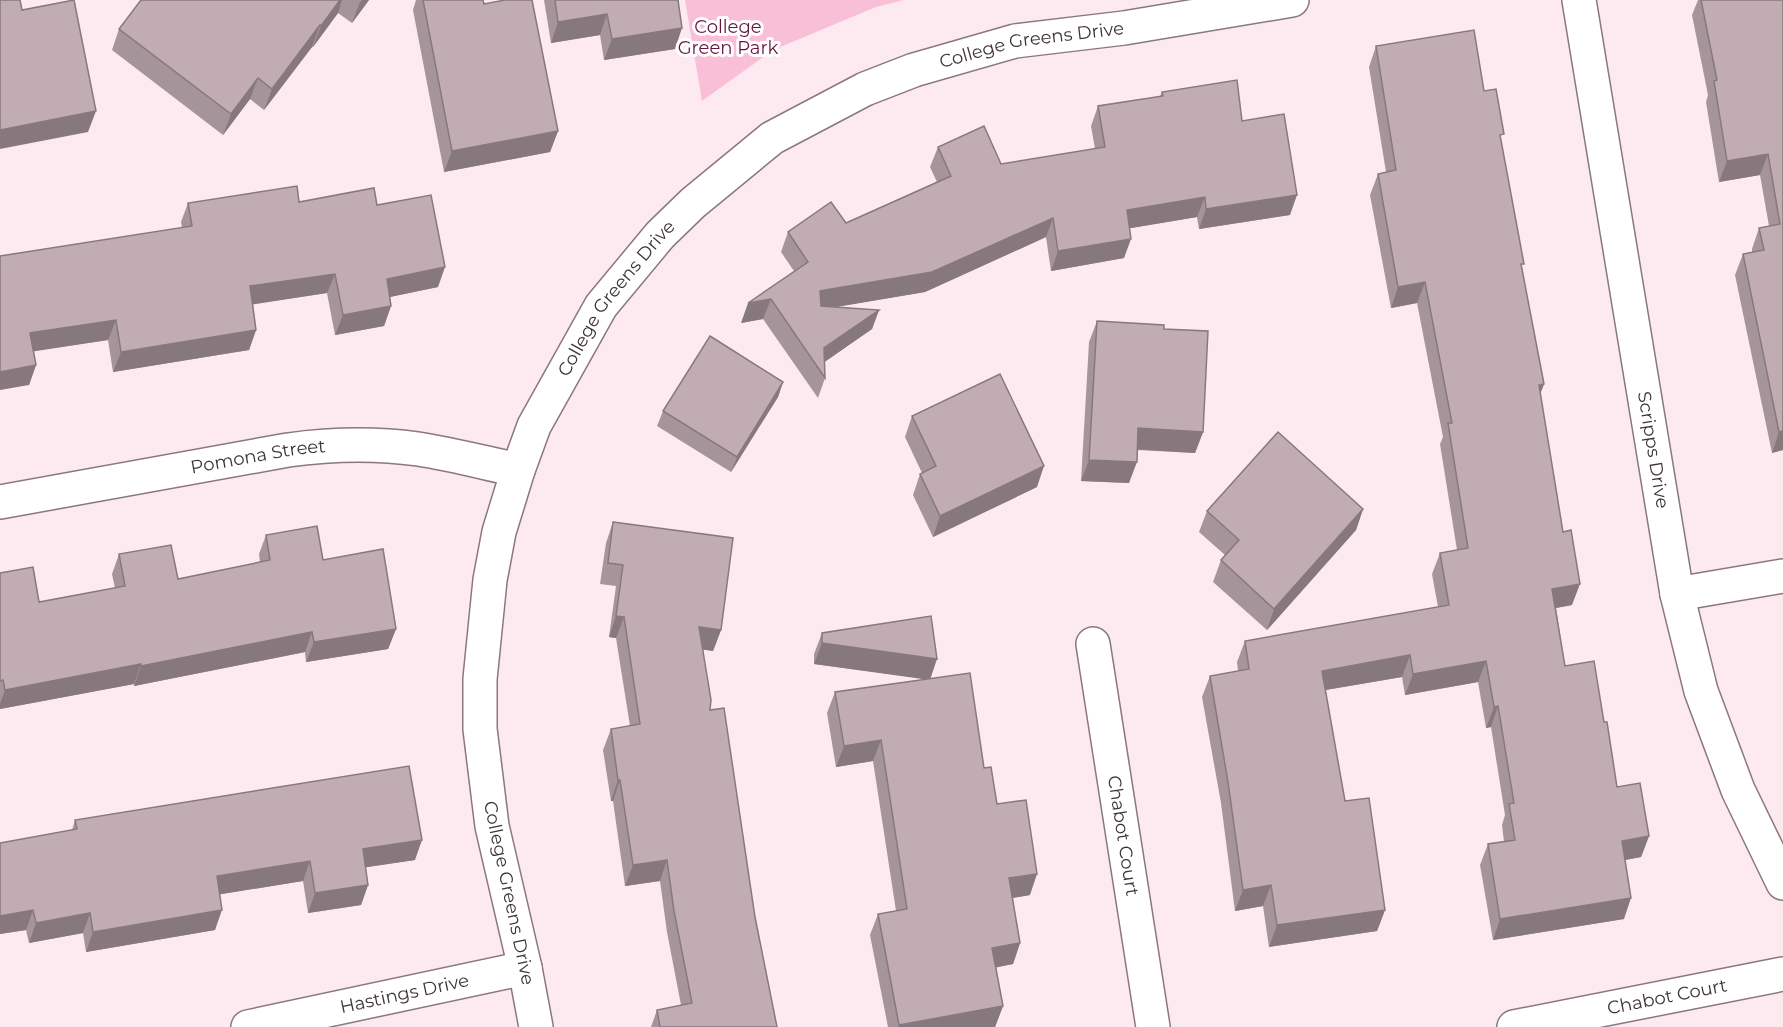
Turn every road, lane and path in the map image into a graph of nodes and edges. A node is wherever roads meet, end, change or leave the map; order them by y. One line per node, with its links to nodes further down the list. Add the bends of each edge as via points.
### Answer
1 (1292, 0): 3 (street, College Greens Drive, via 1124,28 1015,40 875,85 772,138 660,235 601,306 534,426)
2 (1579, 0): 6 (street, Scripps Drive)
3 (518, 470): 4 (street, Pomona Street, via 419,449 331,444); 9 (street, College Greens Drive, via 490,579 480,718 492,826)
4 (0, 502)
5 (1783, 576): 6 (street)
6 (1677, 594): 8 (street, Scripps Drive, via 1701,692 1738,790)
7 (1093, 644): 13 (street, Chabot Court)
8 (1783, 883)
9 (525, 968): 11 (street, Hastings Drive); 12 (street, College Greens Drive)
10 (1783, 974): 14 (street, Chabot Court)
11 (248, 1027)
12 (536, 1027)
13 (1154, 1027)
14 (1514, 1027)

